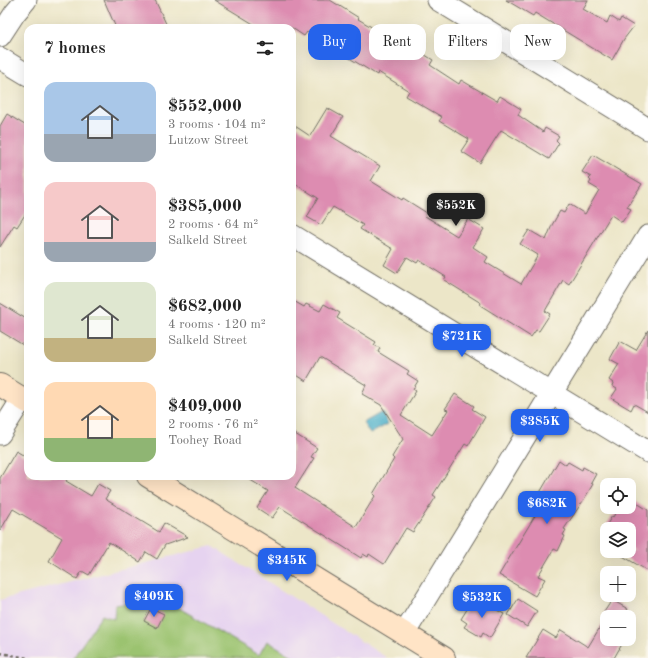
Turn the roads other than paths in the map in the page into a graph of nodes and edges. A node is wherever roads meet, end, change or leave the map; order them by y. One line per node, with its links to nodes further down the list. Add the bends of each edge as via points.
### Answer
1 (26, 0): 3 (street)
2 (438, 0): 6 (street)
3 (0, 36)
4 (0, 58): 5 (street)
5 (24, 73)
6 (648, 129)
7 (648, 236): 10 (street)
8 (296, 237): 10 (street)
9 (0, 385): 11 (main road)
10 (552, 393): 14 (street); 16 (street)
11 (24, 399)
12 (24, 401): 13 (street)
13 (0, 434)
14 (648, 452)
15 (154, 480): 16 (main road)
16 (404, 634): 17 (main road)
17 (444, 658)

